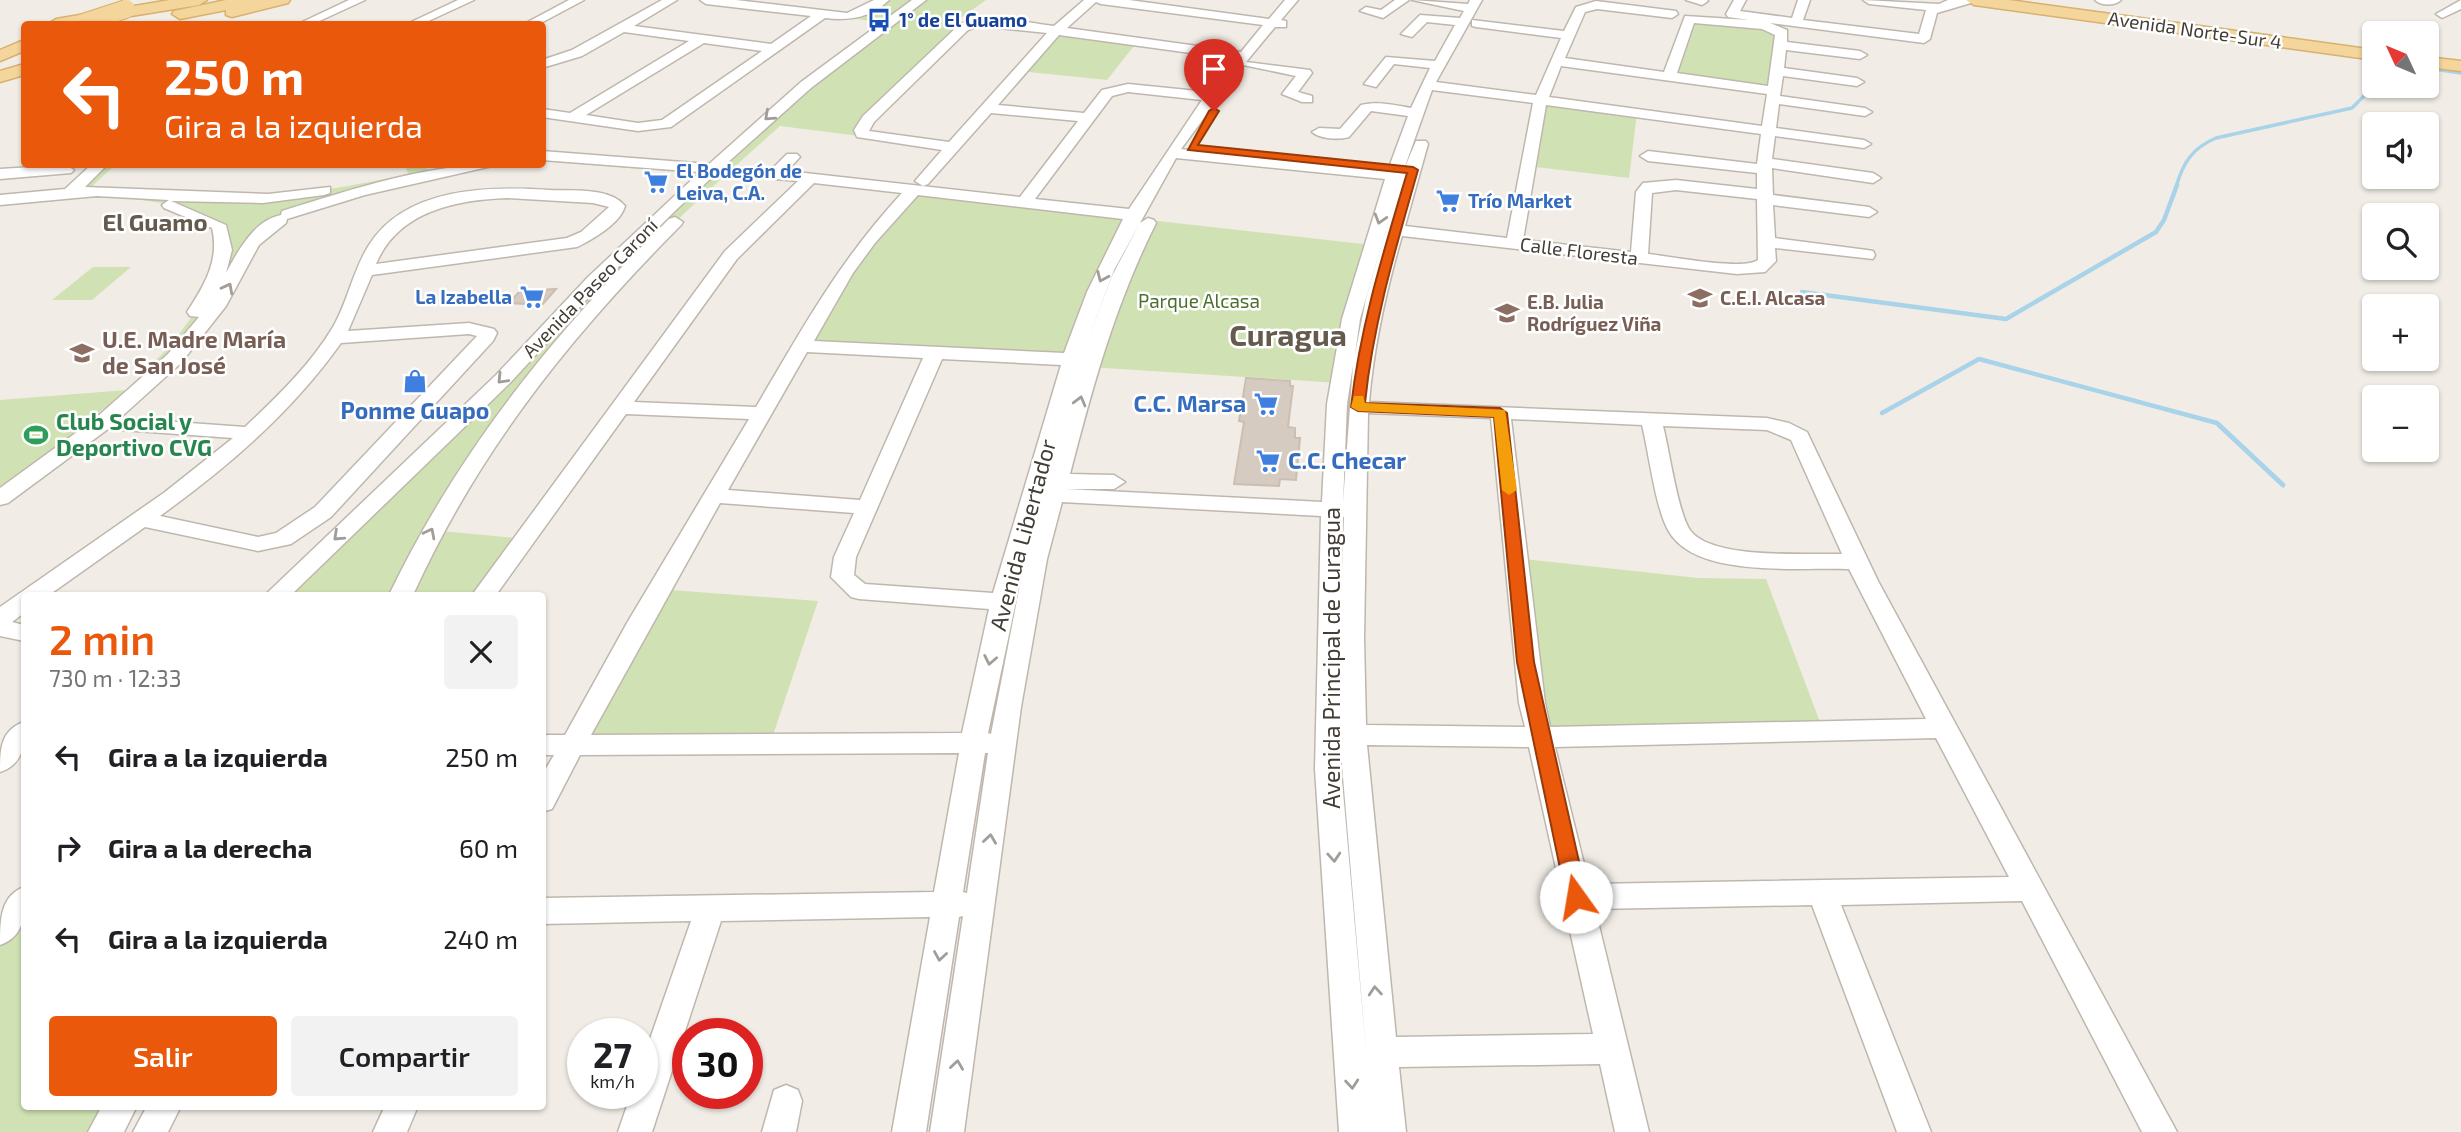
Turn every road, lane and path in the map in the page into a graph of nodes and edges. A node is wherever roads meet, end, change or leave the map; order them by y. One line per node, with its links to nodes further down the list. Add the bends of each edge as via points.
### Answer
1 (155, 0): 36 (main road)
2 (199, 0): 37 (main road)
3 (250, 0): 36 (main road)
4 (282, 0): 39 (main road)
5 (359, 0): 40 (street)
6 (370, 0): 41 (street)
7 (468, 0): 42 (street)
8 (578, 0): 43 (street)
9 (671, 0): 46 (street)
10 (706, 0): 35 (street)
11 (883, 0): 35 (street, via 851,17)
12 (920, 0): 96 (street, Avenida Paseo Caroní, one-way to 96, via 824,70)
13 (939, 0): 96 (street, Avenida Paseo Caroní)
14 (1091, 0): 47 (street)
15 (1101, 0): 29 (street)
16 (1185, 0): 29 (street)
17 (1292, 0): 44 (street, Avenida Libertador)
18 (1306, 0): 44 (street, Avenida Libertador)
19 (1402, 0): 30 (street, via 1383,13)
20 (1418, 0): 31 (street)
21 (1740, 0): 45 (street, via 1732,14)
22 (1804, 0): 45 (street)
23 (1974, 0): 27 (street); 54 (main road, Avenida Norte-Sur 4)
24 (2016, 0): 52 (main road, Avenida Norte-Sur 4)
25 (2101, 0): 26 (street)
26 (2115, 0)
27 (1942, 3): 32 (street); 32 (street, via 1931,12 1924,39)
28 (2461, 4): 34 (street)
29 (1174, 10): 44 (street)
30 (1366, 11)
31 (1475, 11): 48 (street, via 1424,18); 49 (street); 67 (street, Avenida Principal de Curagua)
32 (1865, 13): 45 (street)
33 (1672, 14): 49 (street, via 1589,6 1580,10)
34 (2442, 14)
35 (821, 15): 53 (street)
36 (123, 17): 38 (main road, bridge)
37 (74, 21)
38 (98, 21)
39 (196, 21)
40 (317, 21)
41 (318, 21)
42 (420, 21)
43 (536, 21)
44 (1278, 23): 58 (street, Avenida Libertador)
45 (1796, 23)
46 (622, 28): 50 (street); 60 (street, via 570,56)
47 (1056, 31): 58 (street); 74 (street); 84 (street, via 986,22 966,25 861,130 870,137)
48 (1407, 34)
49 (1568, 35): 59 (street)
50 (701, 39): 53 (street); 79 (street)
51 (1781, 46): 55 (street); 64 (street); 65 (street, via 1782,33 1773,27 1691,18 1686,21)
52 (2362, 46)
53 (772, 48): 79 (street, via 661,126)
54 (2362, 53)
55 (1860, 55)
56 (2440, 57): 57 (main road)
57 (2461, 60)
58 (1246, 61): 71 (street, Avenida Libertador); 72 (street, via 1303,72 1289,94); 85 (street, Avenida Libertador, via 1221,102)
59 (1556, 61): 65 (street); 73 (street)
60 (546, 63)
61 (2440, 64): 62 (main road)
62 (2461, 66)
63 (21, 70): 66 (main road)
64 (1778, 71): 68 (street); 70 (street)
65 (1669, 76): 70 (street)
66 (0, 77)
67 (1435, 79): 69 (street, via 1391,60); 73 (street); 77 (street, Avenida Principal de Curagua); 98 (street, Avenida Principal de Curagua)
68 (1857, 82)
69 (1371, 84)
70 (1774, 95): 75 (street); 82 (street)
71 (1209, 96): 80 (street, via 1118,89 1107,93); 85 (street, Avenida Libertador)
72 (1307, 99)
73 (1541, 100): 82 (street); 114 (street)
74 (987, 108): 76 (street); 84 (street)
75 (1865, 112)
76 (1034, 113): 80 (street)
77 (1416, 113): 81 (street, via 1375,106 1366,108 1344,134); 98 (street, Avenida Principal de Curagua)
78 (546, 114): 79 (street)
79 (573, 117)
80 (1087, 118): 107 (street)
81 (1319, 131)
82 (1769, 131): 83 (street); 90 (street)
83 (1864, 144)
84 (952, 147): 102 (street)
85 (1182, 150): 98 (street); 109 (street, Avenida Libertador); 121 (street, Avenida Libertador)
86 (546, 155): 96 (street)
87 (1648, 156): 90 (street)
88 (792, 157): 100 (street, via 775,174)
89 (546, 161): 96 (street)
90 (1765, 166): 101 (street); 104 (street)
91 (98, 168): 103 (street)
92 (111, 168): 103 (street)
93 (449, 168): 95 (street)
94 (66, 170): 99 (street)
95 (427, 170): 97 (street)
96 (718, 172): 138 (street, Avenida Paseo Caroní, one-way to 138, via 617,257 503,379); 139 (street, Avenida Paseo Caroní, one-way to 96, via 431,530 496,426 600,301)
97 (408, 173): 105 (street); 110 (street)
98 (1404, 173): 112 (street, Avenida Principal de Curagua); 133 (street, Avenida Principal de Curagua, one-way to 133, via 1368,257 1345,351 1337,404)
99 (4, 174)
100 (810, 178): 102 (street); 123 (street, via 731,255)
101 (1873, 178)
102 (918, 185): 107 (street); 119 (street, via 855,258)
103 (76, 195): 105 (street, via 132,191 222,200); 106 (street); 111 (street, via 155,201 193,212)
104 (1765, 197): 108 (street); 113 (street); 116 (street, via 1669,185 1646,188)
105 (268, 198): 110 (street, via 290,201 293,209); 111 (street, via 228,208 215,219)
106 (0, 202)
107 (1024, 203): 109 (street)
108 (1869, 212)
109 (1135, 215): 121 (street, Avenida Libertador, one-way to 121, via 1099,281)
110 (284, 217): 111 (street, via 255,228); 126 (street, one-way to 110, via 191,341 217,306 252,242)
111 (218, 226): 126 (street, via 224,236 221,263 194,316)
112 (1395, 230): 114 (street, Calle Floresta); 122 (street, Avenida Principal de Curagua, via 1368,332)
113 (1766, 242): 115 (street); 116 (street, Calle Floresta, via 1767,261 1749,270)
114 (1514, 243): 116 (street, Calle Floresta)
115 (1867, 255)
116 (1639, 258)
117 (366, 271): 117 (street, via 377,244 398,224 457,199 517,192 607,201 617,206 587,236 571,243); 118 (street)
118 (335, 338): 128 (street); 135 (street, via 469,328 488,333 368,467 323,512 293,534 258,544)
119 (800, 346): 120 (street); 124 (street)
120 (935, 353): 121 (street); 134 (street)
121 (1081, 360): 130 (street, Avenida Libertador)
122 (1358, 407): 125 (street); 133 (street, Avenida Principal de Curagua)
123 (622, 408): 124 (street); 140 (street)
124 (761, 413): 131 (street)
125 (1500, 413): 127 (street); 150 (street, via 1526,662)
126 (104, 416): 128 (street); 129 (street); 132 (street)
127 (1651, 419): 136 (street, via 1775,425 1800,436); 136 (street, via 1676,524 1694,546 1721,555)
128 (257, 426): 135 (street)
129 (0, 486)
130 (1045, 487): 133 (street); 141 (street, Avenida Libertador); 151 (street, Avenida Libertador)
131 (713, 496): 134 (street); 154 (street)
132 (0, 498)
133 (1343, 502): 147 (street, Avenida Principal de Curagua); 149 (street, Avenida Principal de Curagua)
134 (867, 507): 141 (street, via 842,565 842,577 850,586 866,592)
135 (139, 519): 137 (street)
136 (1857, 562): 146 (street)
137 (37, 592)
138 (280, 592)
139 (402, 592)
140 (486, 592)
141 (1003, 602): 152 (street, Avenida Libertador, one-way to 152)
142 (21, 603): 143 (street)
143 (0, 619)
144 (0, 628): 145 (street)
145 (21, 632)
146 (1945, 728): 150 (street); 157 (street)
147 (1327, 735): 149 (street); 177 (street, Avenida Principal de Curagua, one-way to 177)
148 (21, 736): 155 (street)
149 (1353, 736): 150 (street); 167 (street, Avenida Principal de Curagua, one-way to 149)
150 (1540, 737): 159 (street)
151 (1003, 742): 152 (street); 162 (street, Avenida Libertador, one-way to 151)
152 (975, 743): 154 (street); 161 (street, Avenida Libertador)
153 (546, 745): 154 (street)
154 (571, 745): 156 (street)
155 (0, 762)
156 (546, 793)
157 (2031, 889): 158 (street); 181 (street)
158 (1822, 893): 159 (street); 180 (street)
159 (1576, 897): 166 (street)
160 (21, 903): 165 (street)
161 (948, 904): 162 (street); 163 (street); 175 (street, Avenida Libertador, one-way to 175)
162 (980, 904): 176 (street, Avenida Libertador, one-way to 162)
163 (710, 908): 164 (street); 174 (street)
164 (546, 911)
165 (0, 932)
166 (1612, 1049): 167 (street); 179 (street)
167 (1381, 1052): 178 (street, Avenida Principal de Curagua)
168 (119, 1110): 171 (street)
169 (163, 1110): 172 (street)
170 (400, 1110): 173 (street)
171 (105, 1132)
172 (150, 1132)
173 (390, 1132)
174 (635, 1132)
175 (909, 1132)
176 (947, 1132)
177 (1356, 1132)
178 (1389, 1132)
179 (1632, 1132)
180 (1914, 1132)
181 (2160, 1132)

